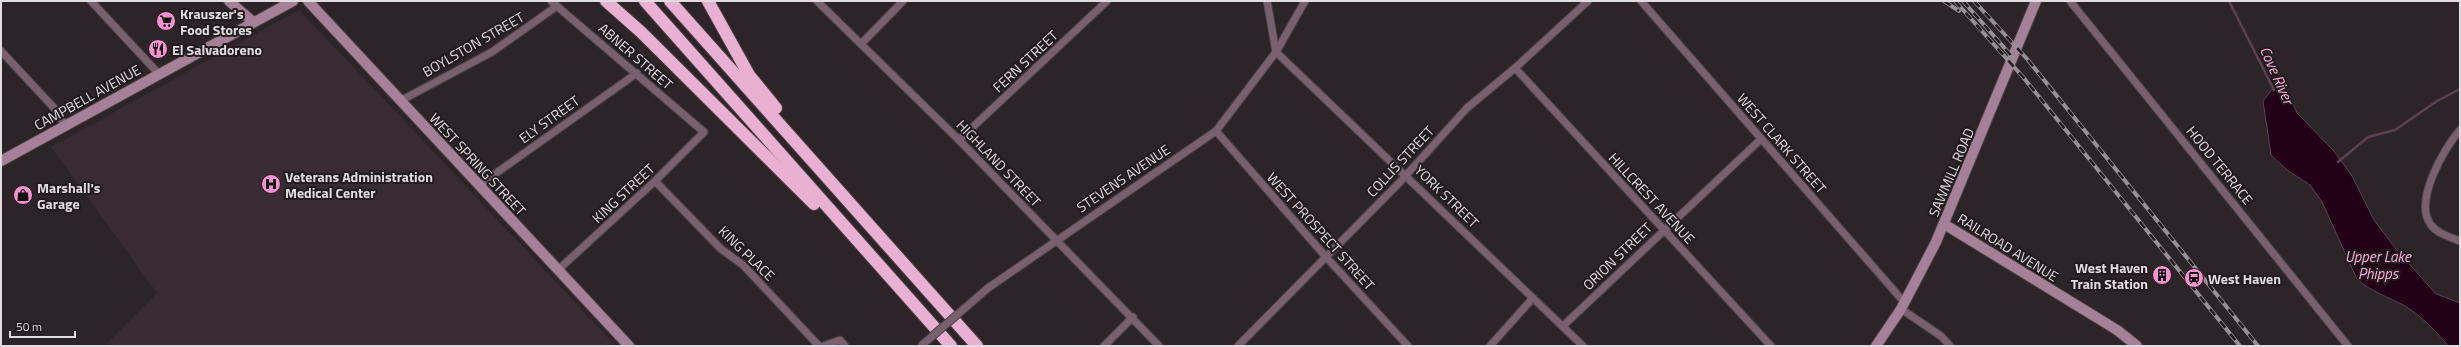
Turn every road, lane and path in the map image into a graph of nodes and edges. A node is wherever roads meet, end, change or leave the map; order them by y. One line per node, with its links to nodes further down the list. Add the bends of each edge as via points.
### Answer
1 (91, 1): 24 (street)
2 (229, 1): 19 (main road)
3 (293, 1): 19 (main road, CAMPBELL AVENUE)
4 (308, 1): 26 (main road, WEST SPRING STREET)
5 (606, 1): 44 (highway, via 722,111)
6 (645, 1): 44 (highway)
7 (670, 1): 37 (highway)
8 (708, 1): 37 (highway, via 749,75)
9 (817, 1): 20 (street, HIGHLAND STREET)
10 (903, 1): 20 (street)
11 (1107, 1): 32 (street, FERN STREET)
12 (1267, 1): 22 (street)
13 (1305, 1): 22 (street, STEVENS AVENUE)
14 (1588, 1): 23 (street, COLLIS STREET)
15 (1640, 1): 31 (street, WEST CLARK STREET)
16 (2036, 1): 38 (main road, SAWMILL ROAD)
17 (2070, 1): 66 (street, HOOD TERRACE)
18 (554, 4): 25 (street, ABNER STREET); 26 (street, BOYLSTON STREET, via 498,48)
19 (252, 21): 24 (main road, CAMPBELL AVENUE)
20 (861, 44): 32 (street, HIGHLAND STREET)
21 (1, 51): 27 (street, via 55,109)
22 (1276, 52): 29 (street, STEVENS AVENUE); 34 (street, YORK STREET)
23 (1515, 68): 34 (street, COLLIS STREET, via 1467,108); 39 (street, HILLCREST AVENUE)
24 (158, 73): 27 (main road, CAMPBELL AVENUE)
25 (637, 73): 30 (street, ABNER STREET); 36 (street, ELY STREET)
26 (400, 101): 36 (main road, WEST SPRING STREET)
27 (66, 126): 33 (main road, CAMPBELL AVENUE)
28 (2460, 130): 41 (street, via 2446,148 2434,172 2425,209 2429,222 2435,229)
29 (1216, 131): 40 (street, STEVENS AVENUE); 42 (street, WEST PROSPECT STREET)
30 (704, 132): 35 (street, KING STREET)
31 (1761, 138): 39 (street, ORION STREET); 46 (street, WEST CLARK STREET)
32 (959, 140): 40 (street, HIGHLAND STREET)
33 (1, 161)
34 (1406, 175): 42 (street, COLLIS STREET); 45 (street, YORK STREET)
35 (655, 181): 43 (street, KING STREET); 50 (street, KING PLACE, via 721,249 743,265)
36 (478, 186): 43 (main road, WEST SPRING STREET)
37 (856, 210): 55 (highway)
38 (1944, 224): 46 (main road, SAWMILL ROAD); 65 (main road, RAILROAD AVENUE, via 2117,330)
39 (1663, 230): 48 (street, ORION STREET); 62 (street, HILLCREST AVENUE)
40 (1056, 240): 47 (street, HIGHLAND STREET); 53 (street, STEVENS AVENUE, bridge, via 988,288)
41 (2460, 241)
42 (1326, 257): 58 (street, COLLIS STREET); 59 (street, WEST PROSPECT STREET)
43 (558, 270): 49 (main road, WEST SPRING STREET)
44 (902, 292): 54 (highway)
45 (1534, 298): 48 (street, YORK STREET); 60 (street)
46 (1902, 306): 63 (main road, SAWMILL ROAD); 64 (street, WEST CLARK STREET)
47 (1133, 318): 56 (street); 57 (street, HIGHLAND STREET)
48 (1563, 326): 61 (street, YORK STREET)
49 (629, 346)
50 (819, 346)
51 (823, 346): 52 (street, via 840,340)
52 (845, 346)
53 (921, 346)
54 (951, 346)
55 (977, 346)
56 (1104, 346)
57 (1159, 346)
58 (1238, 346)
59 (1408, 346)
60 (1490, 346)
61 (1583, 346)
62 (1771, 346)
63 (1876, 346)
64 (1950, 346)
65 (2137, 346)
66 (2348, 346)

